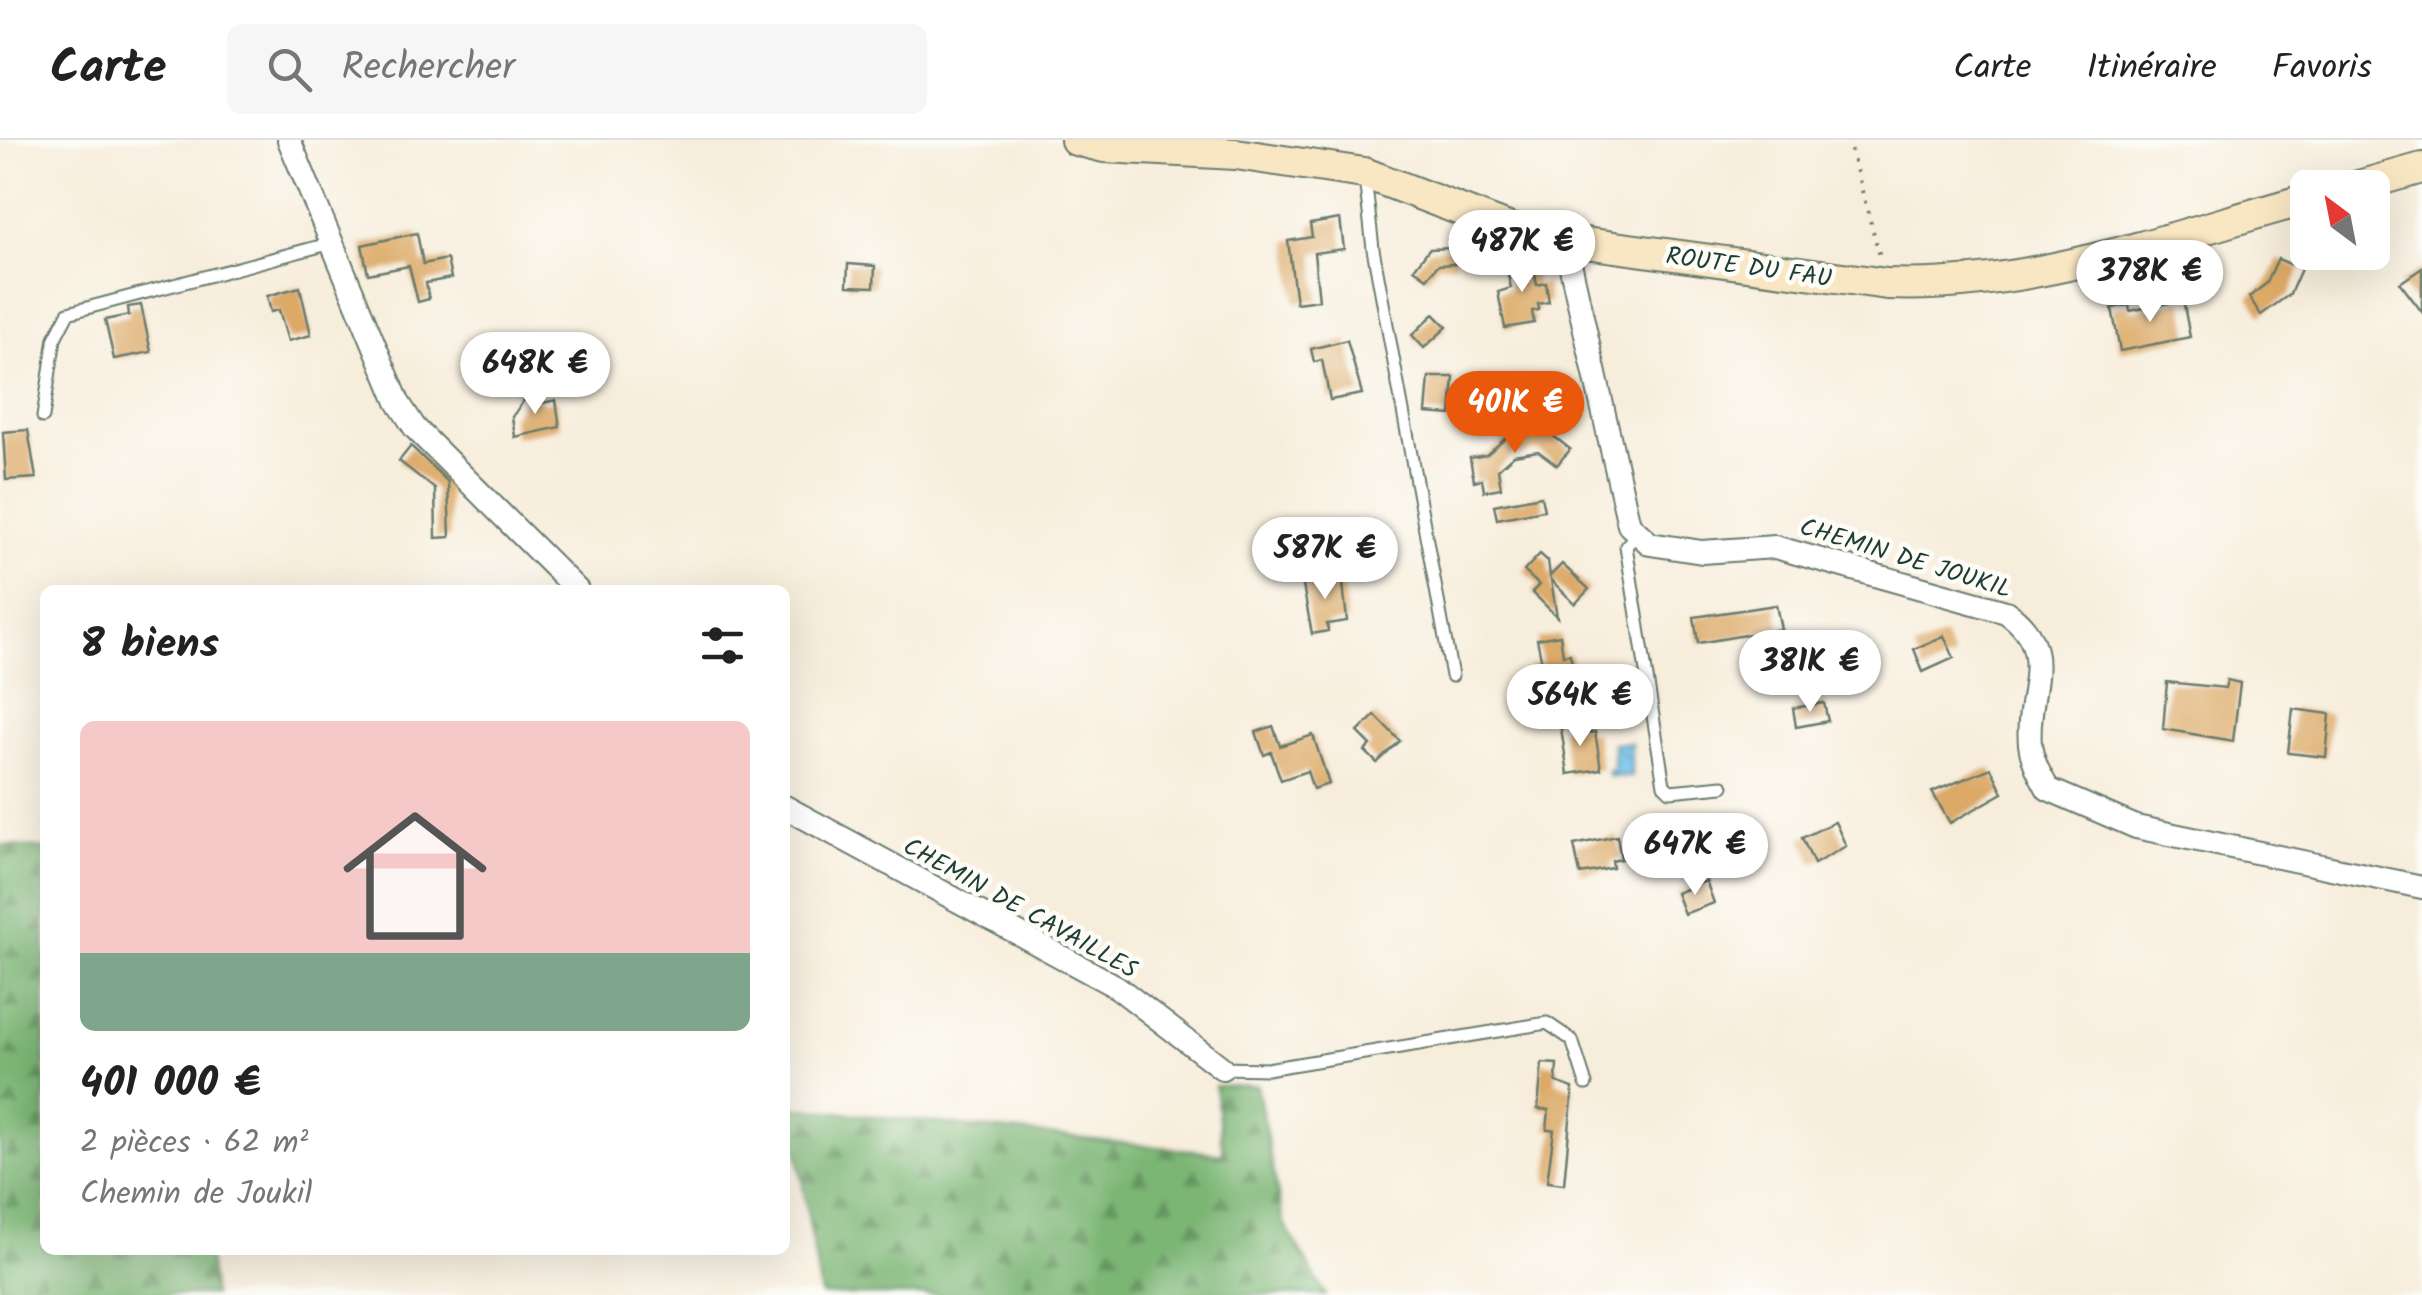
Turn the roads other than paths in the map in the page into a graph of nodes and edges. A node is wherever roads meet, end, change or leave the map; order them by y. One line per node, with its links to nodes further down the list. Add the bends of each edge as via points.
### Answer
1 (289, 140): 8 (street)
2 (1076, 140): 4 (street, ROUTE DU FAU)
3 (2422, 168): 5 (street)
4 (1364, 173): 7 (street, ROUTE DU FAU, via 1526,235); 12 (lane)
5 (2390, 177)
6 (2290, 204): 7 (street, ROUTE DU FAU, via 2002,278 1940,286)
7 (1565, 241): 10 (street, via 1628,526)
8 (332, 243): 9 (lane, via 68,313 58,325); 11 (street, via 414,428)
9 (43, 417)
10 (1638, 533): 13 (lane, via 1626,546 1664,786); 15 (street, CHEMIN DE JOUKIL, via 1650,544 1702,552 1774,547 2006,612 2028,628 2037,653 2030,744 2048,789 2136,827)
11 (572, 585)
12 (1452, 676)
13 (1723, 786)
14 (790, 810): 16 (street, CHEMIN DE CAVAILLES, via 1116,987)
15 (2422, 887)
16 (1222, 1068): 17 (lane, via 1267,1069 1530,1022 1561,1028 1572,1040)
17 (1586, 1084)

